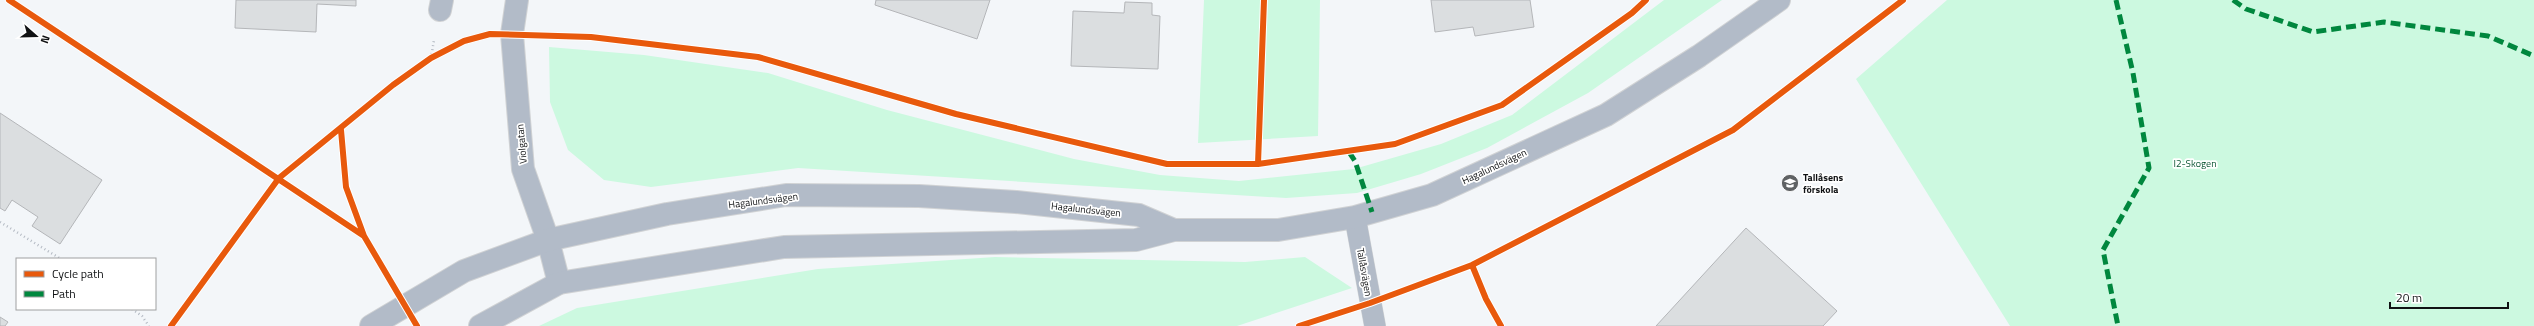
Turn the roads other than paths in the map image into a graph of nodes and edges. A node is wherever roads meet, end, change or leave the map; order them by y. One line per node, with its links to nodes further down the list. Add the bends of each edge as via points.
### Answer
1 (516, 0): 5 (street, Violgatan, via 512,34 523,169)
2 (1779, 0): 3 (street, Hagalundsvägen, via 1699,56 1606,115 1432,195)
3 (1355, 217): 4 (street, Hagalundsvägen, via 1278,230); 9 (lane, Tallåsvägen)
4 (1174, 230): 5 (street, Hagalundsvägen, via 1139,215 1016,202 919,196 786,196 667,214); 6 (street, Hagalundsvägen, via 1136,240 784,247)
5 (548, 240): 6 (street, Violgatan); 7 (street, Hagalundsvägen, via 464,271)
6 (559, 282): 8 (street, Hagalundsvägen)
7 (371, 326)
8 (480, 326)
9 (1375, 326)

